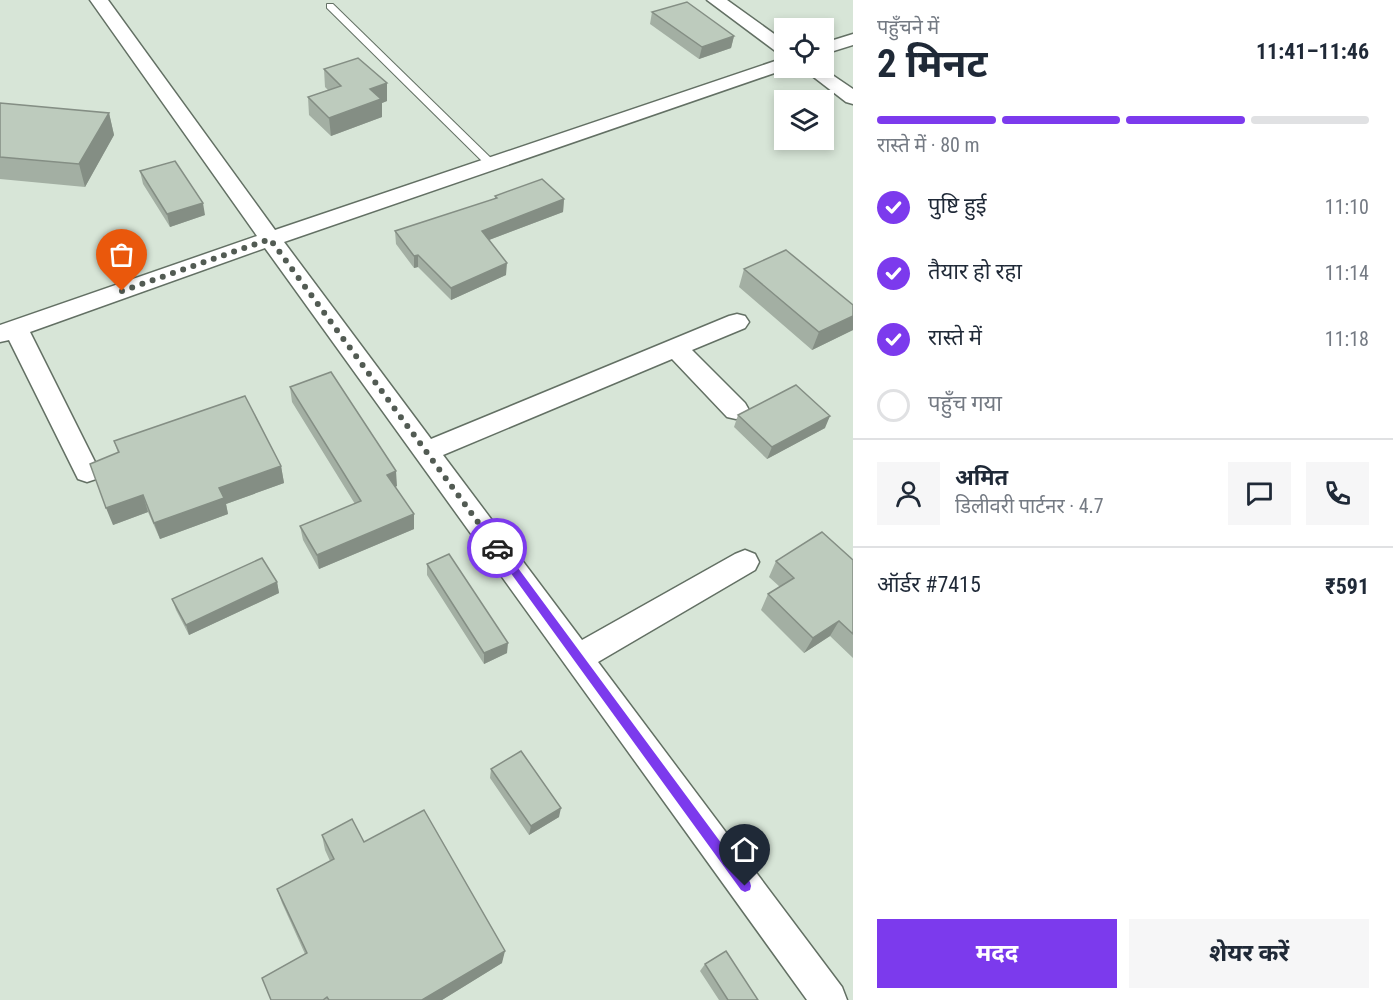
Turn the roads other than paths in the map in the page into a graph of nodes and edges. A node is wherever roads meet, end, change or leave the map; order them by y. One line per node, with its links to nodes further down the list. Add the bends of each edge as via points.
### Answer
1 (99, 0): 11 (street)
2 (716, 0): 5 (street)
3 (330, 6): 10 (lane)
4 (853, 39): 6 (street)
5 (774, 42)
6 (834, 46)
7 (774, 66): 10 (street)
8 (825, 78): 9 (street)
9 (853, 98)
10 (492, 165): 11 (street)
11 (270, 239): 13 (street); 16 (street)
12 (737, 322): 14 (street)
13 (8, 331): 17 (street)
14 (676, 348): 15 (street); 16 (street)
15 (736, 410)
16 (427, 451): 19 (street)
17 (87, 472)
18 (745, 562): 19 (street)
19 (578, 658): 20 (street)
20 (829, 1000)

